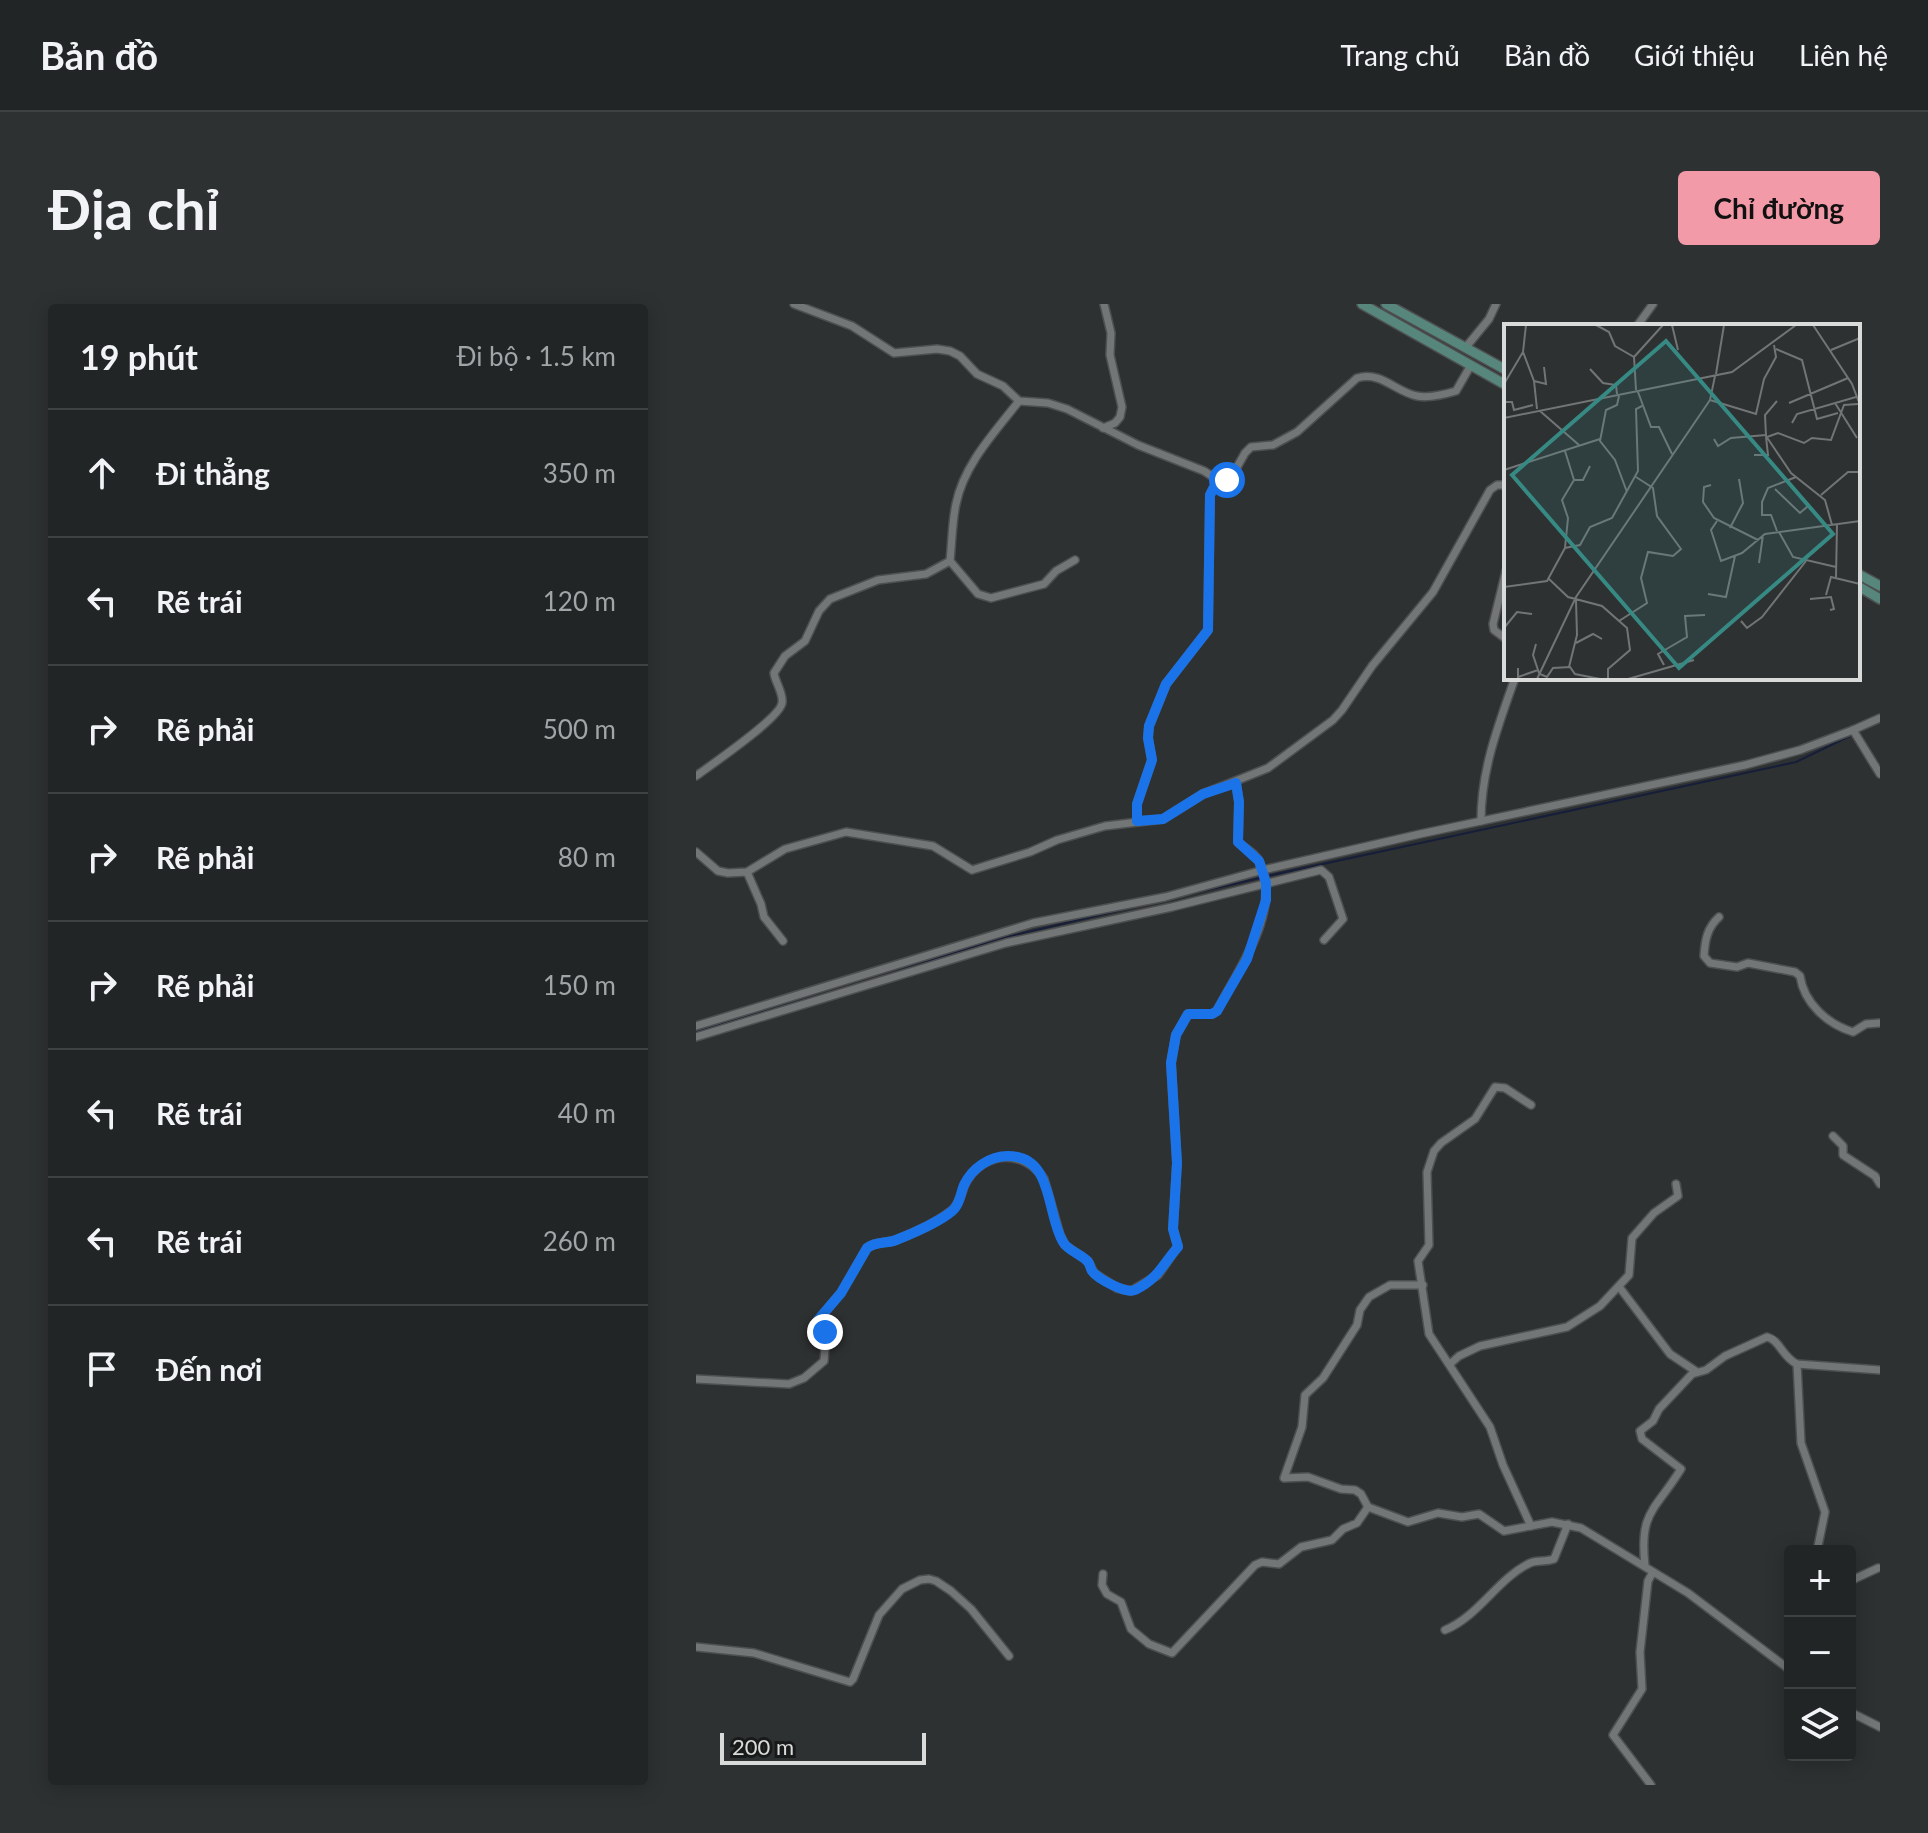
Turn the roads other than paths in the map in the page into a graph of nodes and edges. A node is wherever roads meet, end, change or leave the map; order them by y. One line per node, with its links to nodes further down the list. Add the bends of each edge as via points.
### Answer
1 (794, 304): 12 (street, via 852,326 894,353 950,351)
2 (1104, 304): 13 (street, via 1122,407 1115,423)
3 (1362, 304): 9 (street)
4 (1386, 304): 8 (street)
5 (1496, 304): 8 (street)
6 (1653, 304): 7 (street)
7 (1638, 324)
8 (1466, 347): 10 (street)
9 (1471, 365): 11 (street); 14 (street, via 1456,391 1424,397 1378,378 1357,378 1297,432 1273,445 1251,447 1232,476)
10 (1504, 369)
11 (1504, 384)
12 (1019, 401): 13 (street, via 1067,409); 17 (street, via 968,471 956,503)
13 (1103, 428): 14 (street)
14 (1221, 482): 30 (street, via 1210,495 1208,630 1166,684 1149,726 1152,760 1137,804)
15 (1504, 485): 29 (street, via 1490,490 1433,592 1342,710 1268,768)
16 (1075, 560): 17 (street, via 1044,584 991,598 978,594)
17 (950, 561): 28 (street, via 926,574 878,580 830,599 805,641 777,666 780,709)
18 (1860, 575): 20 (street)
19 (1504, 579): 23 (street, via 1493,624)
20 (1880, 586)
21 (1860, 587): 22 (street)
22 (1880, 599)
23 (1504, 638)
24 (1514, 680): 31 (street, via 1490,747)
25 (1880, 718): 26 (street)
26 (1854, 731): 27 (street); 31 (street, via 1745,765)
27 (1880, 774)
28 (696, 776)
29 (1236, 783): 30 (street, via 1203,794 1163,819); 34 (street, via 1238,842 1257,857)
30 (1137, 821): 33 (street, via 1057,840 972,870 933,846 842,832 785,849)
31 (1481, 821): 34 (street)
32 (696, 852): 33 (street, via 718,871)
33 (747, 872): 37 (street, via 764,917)
34 (1265, 877): 36 (street, via 1326,872 1343,919); 38 (street, via 1033,923); 39 (street, via 1159,910 1036,935); 53 (street, via 1266,900 1244,964 1217,1011 1188,1014 1176,1035 1171,1068 1177,1163 1173,1229 1178,1244 1154,1278 1133,1291 1117,1288 1092,1271 1088,1261 1065,1245 1038,1170 1022,1159 1001,1157 970,1176 950,1212 894,1241 867,1248 818,1320 826,1335 824,1361 804,1378 789,1384)
35 (1719, 917): 40 (street, via 1706,937 1704,956 1710,963 1748,963 1795,972 1824,1017 1853,1032)
36 (1324, 940)
37 (783, 941)
38 (917, 958): 39 (street); 41 (street)
39 (918, 971): 42 (street)
40 (1880, 1023)
41 (696, 1026)
42 (696, 1037)
43 (1531, 1105): 47 (street, via 1495,1087 1475,1119 1434,1151 1427,1172 1429,1245 1418,1261)
44 (1833, 1136): 46 (street, via 1843,1146 1843,1155)
45 (1676, 1184): 48 (street, via 1678,1196 1632,1238 1631,1269)
46 (1880, 1184)
47 (1423, 1285): 49 (street, via 1429,1334); 54 (street, via 1390,1285 1362,1305 1357,1325 1323,1378 1305,1395 1302,1427 1283,1476 1314,1478 1358,1491)
48 (1620, 1288): 49 (street, via 1567,1327 1480,1346); 52 (street, via 1670,1354)
49 (1450, 1364): 56 (street, via 1490,1427)
50 (1797, 1364): 51 (street); 52 (street, via 1767,1337); 57 (street, via 1801,1443 1825,1512)
51 (1880, 1370)
52 (1697, 1372): 58 (street, via 1640,1431 1642,1439 1681,1469 1652,1509 1643,1533)
53 (696, 1379)
54 (1368, 1507): 56 (street, via 1408,1522 1443,1512 1479,1514 1500,1530); 61 (street, via 1357,1523 1329,1542 1301,1547 1279,1564 1255,1565 1172,1653 1131,1629 1121,1602 1104,1590)
55 (1568, 1524): 56 (street); 58 (street); 63 (street, via 1554,1559 1528,1564)
56 (1531, 1526)
57 (1818, 1545)
58 (1645, 1566): 60 (street)
59 (1878, 1568): 62 (street)
60 (1653, 1572): 66 (street); 69 (street, via 1640,1652 1642,1689 1613,1735)
61 (1103, 1574)
62 (1856, 1578)
63 (1445, 1630)
64 (696, 1647): 65 (street, via 754,1653 850,1682 885,1606 902,1589 929,1579 971,1609)
65 (1009, 1656)
66 (1784, 1665)
67 (1856, 1715): 68 (street)
68 (1880, 1727)
69 (1651, 1785)

